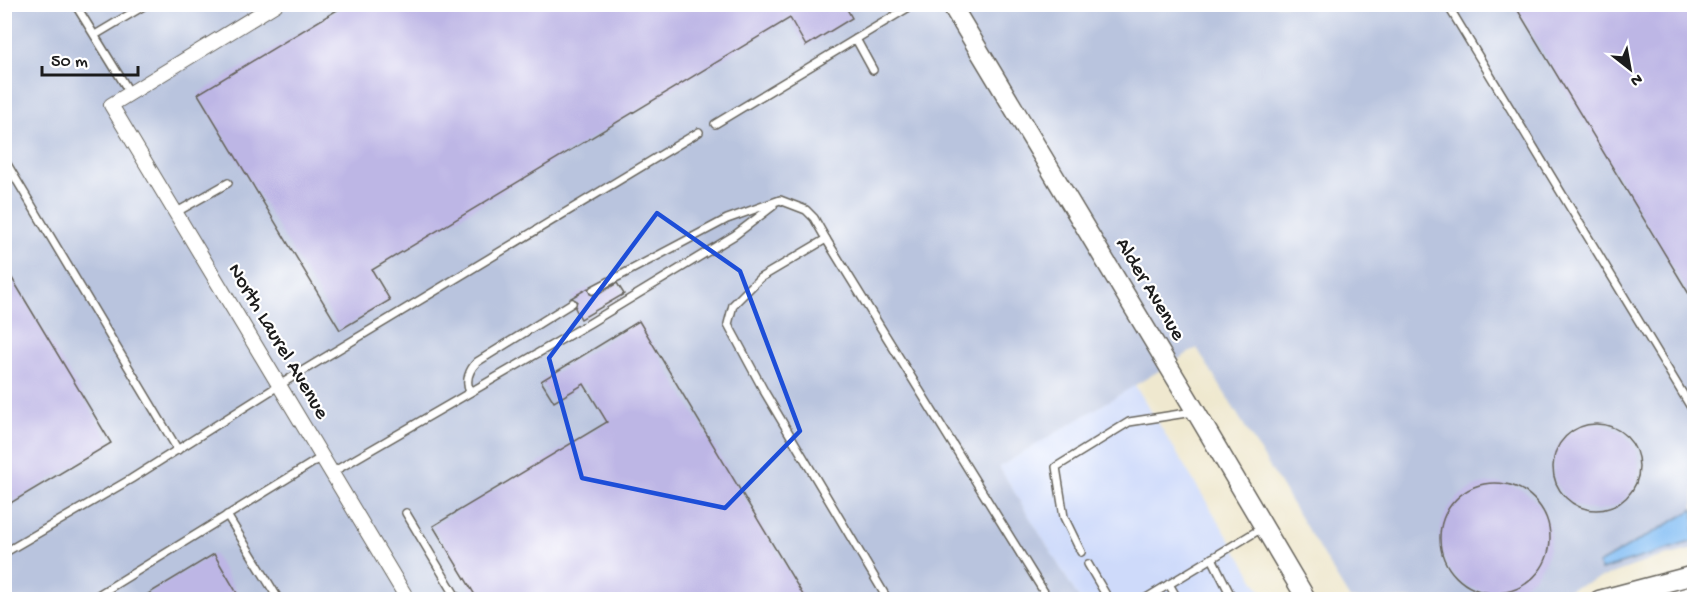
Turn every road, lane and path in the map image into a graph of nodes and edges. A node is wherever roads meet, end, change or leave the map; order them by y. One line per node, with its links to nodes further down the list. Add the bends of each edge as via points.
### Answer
1 (75, 4): 7 (lane)
2 (147, 4): 7 (lane)
3 (276, 4): 10 (street)
4 (914, 4): 8 (lane)
5 (1447, 4): 22 (lane)
6 (954, 6): 23 (main road, Alder Avenue)
7 (95, 35): 10 (lane)
8 (856, 39): 9 (lane); 11 (lane)
9 (873, 70)
10 (130, 93): 16 (street, North Laurel Avenue, via 111,105)
11 (715, 124)
12 (699, 132): 20 (lane)
13 (4, 159): 24 (lane)
14 (228, 183): 16 (lane)
15 (780, 200): 17 (lane, via 806,210); 18 (lane, via 727,219); 21 (lane, via 735,235)
16 (175, 213): 20 (street, North Laurel Avenue)
17 (826, 239): 42 (lane, via 760,278 733,305 728,324); 43 (lane)
18 (593, 290)
19 (572, 303): 21 (lane, via 477,362 468,376)
20 (279, 386): 24 (lane); 25 (street, North Laurel Avenue)
21 (470, 392): 26 (lane)
22 (1695, 410)
23 (1196, 412): 29 (main road, Alder Avenue); 30 (lane, via 1129,423 1056,467 1064,517)
24 (178, 450): 31 (lane)
25 (322, 457): 26 (street, North Laurel Avenue); 28 (lane)
26 (332, 473): 40 (street, North Laurel Avenue)
27 (406, 513): 41 (lane)
28 (227, 515): 38 (lane); 39 (lane)
29 (1264, 526): 32 (lane); 48 (main road, Alder Avenue)
30 (1081, 552)
31 (4, 553)
32 (1212, 558): 35 (lane); 37 (lane)
33 (1088, 564): 44 (lane)
34 (1695, 575): 49 (main road)
35 (1169, 584): 45 (lane); 46 (lane)
36 (1695, 595): 50 (main road)
37 (1232, 597): 47 (lane)
38 (90, 600)
39 (279, 600)
40 (408, 600)
41 (458, 600)
42 (888, 600)
43 (1049, 600)
44 (1109, 600)
45 (1143, 600)
46 (1178, 600)
47 (1221, 600)
48 (1307, 600)
49 (1599, 600)
50 (1676, 600)

